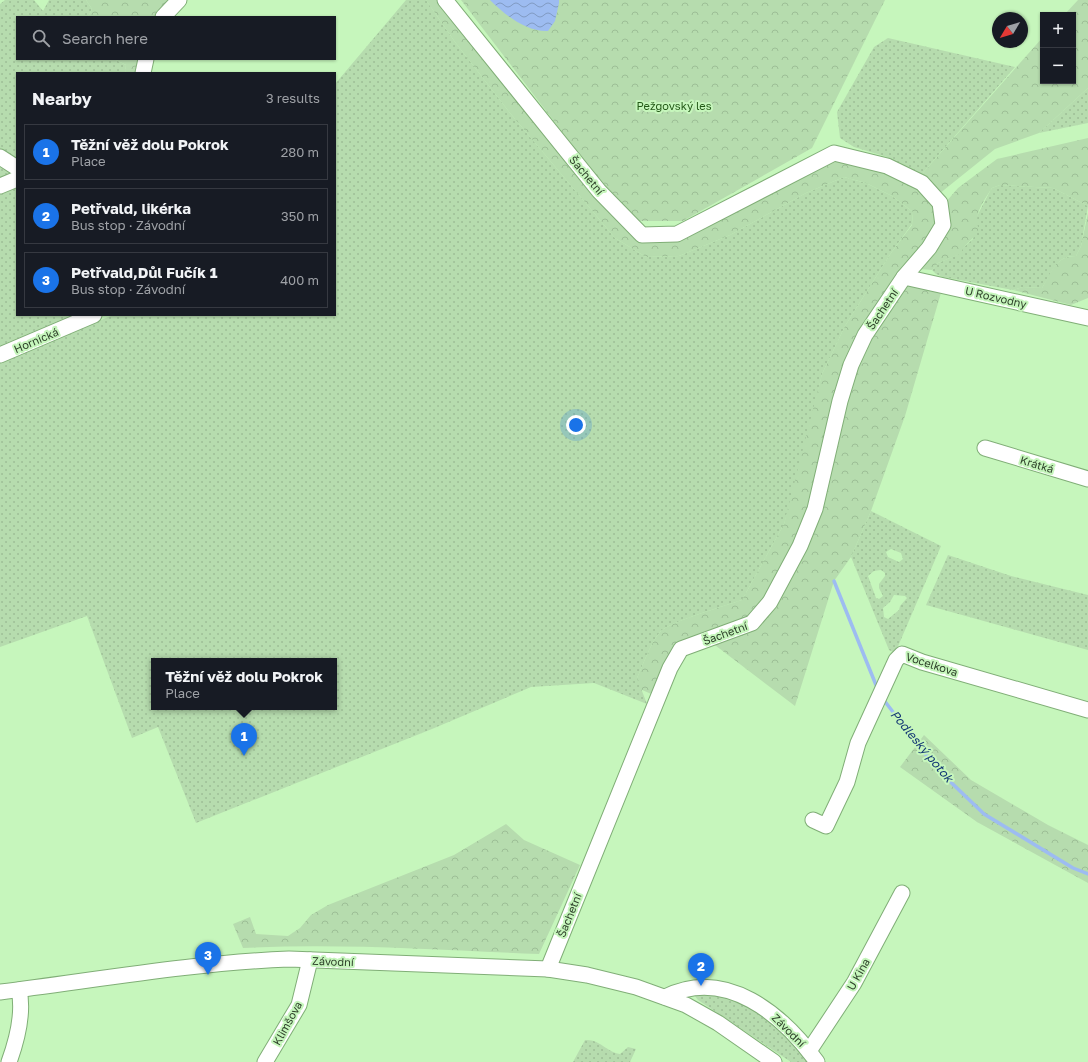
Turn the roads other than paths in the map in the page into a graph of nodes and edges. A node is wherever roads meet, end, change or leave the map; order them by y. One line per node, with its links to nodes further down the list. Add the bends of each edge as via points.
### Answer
1 (178, 0): 3 (street)
2 (445, 0): 10 (street, Šachetní, via 599,191 642,235 677,234 834,153 887,166 922,183 940,203 942,225 929,248)
3 (164, 16)
4 (146, 60): 5 (street)
5 (143, 72)
6 (0, 157): 7 (street)
7 (16, 167)
8 (16, 179): 9 (street)
9 (0, 186)
10 (904, 277): 12 (street, U Rozvodny); 20 (street, Šachetní, via 865,335 851,365 815,509 800,546 770,602 752,622 680,649)
11 (92, 316): 13 (street, Hornická)
12 (1088, 318)
13 (0, 355)
14 (985, 448): 15 (street, Krátká)
15 (1088, 479)
16 (1088, 710): 17 (street, Vocelkova, via 902,654 896,660 858,743 847,782 826,826)
17 (814, 820)
18 (902, 893): 24 (street, U Kina)
19 (310, 960): 20 (street, Závodní); 21 (street, Závodní, via 205,964); 26 (street, Klimšova, via 299,1005)
20 (548, 969): 23 (street, Závodní, via 608,980)
21 (19, 990): 22 (street, Závodní); 25 (street, via 17,1034)
22 (0, 992)
23 (665, 996): 24 (street, Závodní, via 685,988 701,986 742,996 776,1016); 27 (street, Závodní, via 706,1016)
24 (813, 1057)
25 (9, 1062)
26 (265, 1062)
27 (774, 1062)

